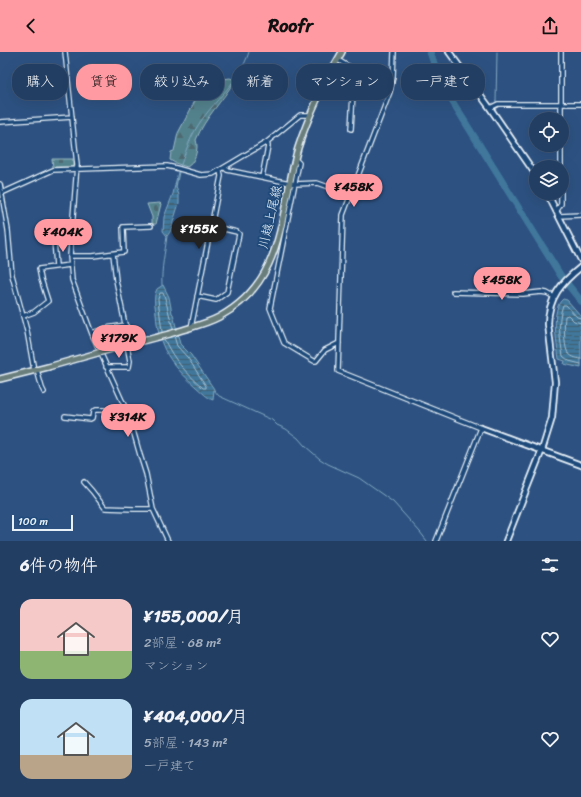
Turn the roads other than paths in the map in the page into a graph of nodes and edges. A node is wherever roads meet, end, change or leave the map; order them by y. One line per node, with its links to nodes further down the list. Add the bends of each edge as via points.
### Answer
1 (65, 52): 16 (street)
2 (342, 52): 6 (main road, 川越上尾線)
3 (394, 52): 8 (street)
4 (449, 52): 13 (street)
5 (561, 52): 11 (street)
6 (338, 60): 7 (street); 15 (main road, 川越上尾線, via 322,86)
7 (344, 64)
8 (393, 68)
9 (353, 100): 18 (street)
10 (387, 100): 28 (street)
11 (561, 104): 12 (street); 13 (street, via 498,104); 14 (street)
12 (581, 104)
13 (490, 108): 20 (street)
14 (561, 112)
15 (309, 115): 19 (street, via 300,115); 26 (main road, 川越上尾線, via 295,159)
16 (72, 117): 17 (street); 22 (street)
17 (0, 122)
18 (351, 129)
19 (267, 142): 21 (street); 24 (street)
20 (529, 165)
21 (225, 168): 23 (street); 24 (street)
22 (76, 170): 23 (street, via 167,166 206,175); 27 (street, via 53,170); 37 (street)
23 (220, 171): 34 (street)
24 (262, 177): 26 (street)
25 (0, 184): 27 (street)
26 (292, 184): 28 (street, via 317,183); 47 (main road, 川越上尾線, via 277,244 261,278 231,309); 49 (street, via 270,308 284,343 314,361 325,350)
27 (2, 193): 45 (street, via 10,241 10,265)
28 (351, 195): 49 (street, via 343,215)
29 (550, 200): 31 (street)
30 (560, 200): 31 (street)
31 (557, 214): 32 (street); 38 (street)
32 (581, 215)
33 (151, 226): 36 (street, via 123,227 124,252)
34 (211, 226): 43 (street); 43 (street, via 239,234 227,292 216,300)
35 (54, 240): 40 (street)
36 (113, 254): 37 (street); 46 (street)
37 (70, 256): 39 (street)
38 (581, 260)
39 (70, 265): 40 (street); 48 (street, via 73,286)
40 (56, 266): 45 (street, via 39,269 48,301 34,312)
41 (581, 267): 44 (street, via 568,277)
42 (453, 292): 44 (street, via 541,292)
43 (198, 296): 47 (street)
44 (554, 297): 58 (street, via 548,317 555,382 554,408)
45 (23, 316): 52 (street)
46 (126, 325): 48 (street); 50 (street)
47 (191, 328): 50 (main road, 川越上尾線)
48 (92, 333): 51 (street)
49 (339, 343): 57 (street, via 338,371)
50 (128, 345): 51 (street, via 129,367); 52 (main road, 川越上尾線, bridge)
51 (106, 367): 55 (street)
52 (33, 370): 53 (main road, 川越上尾線); 54 (street)
53 (0, 380)
54 (44, 392)
55 (127, 410): 56 (street, via 95,410 90,419); 61 (street, via 146,474)
56 (65, 416)
57 (481, 428): 58 (street); 63 (street)
58 (542, 450): 59 (street); 64 (street)
59 (581, 465)
60 (84, 482): 61 (street, via 105,508)
61 (152, 509): 62 (street)
62 (168, 541)
63 (436, 541)
64 (506, 541)

